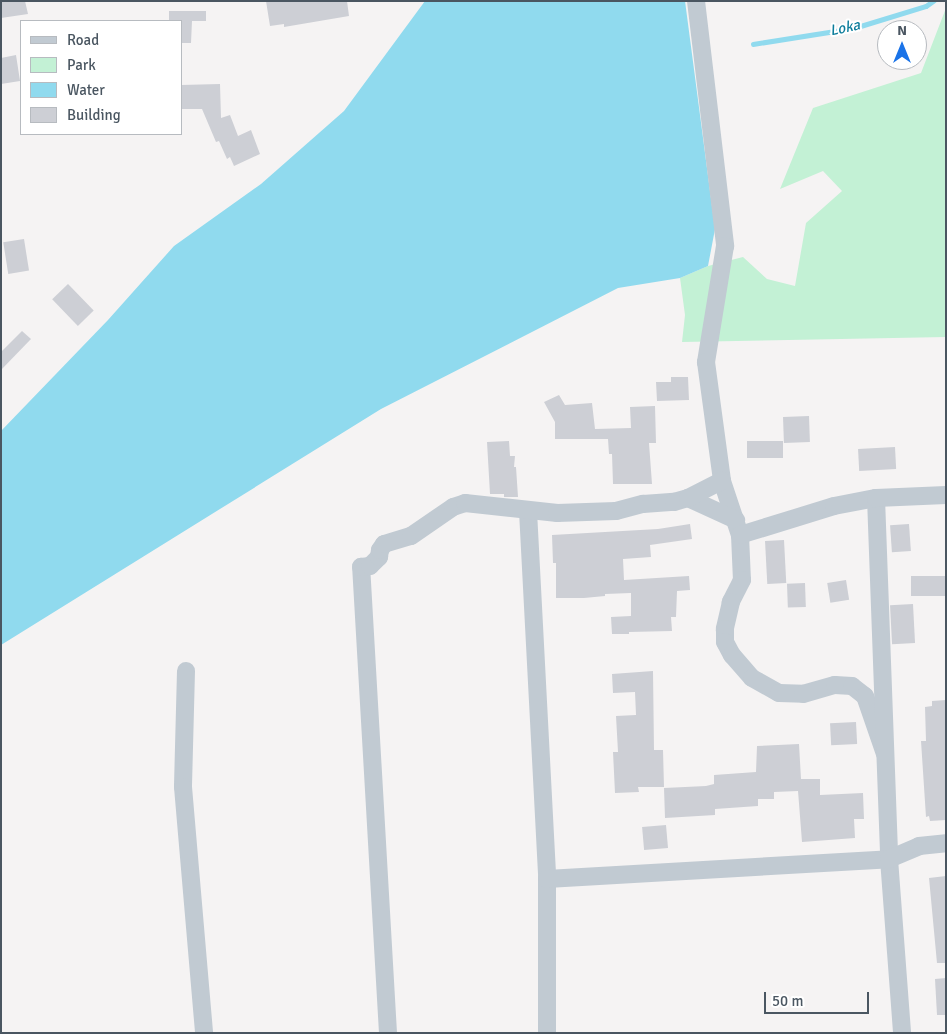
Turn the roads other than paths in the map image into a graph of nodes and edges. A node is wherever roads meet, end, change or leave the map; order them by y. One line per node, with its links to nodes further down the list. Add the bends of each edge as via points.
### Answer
1 (696, 1): 2 (street, via 725,246 706,362)
2 (722, 481): 4 (street); 7 (street)
3 (946, 495): 5 (street)
4 (688, 498): 6 (street, via 616,511 557,514); 7 (street)
5 (876, 498): 7 (street, via 760,527); 9 (street)
6 (528, 511): 12 (street); 14 (street, via 465,503 453,507 411,536 384,544 370,566 361,567)
7 (738, 528): 9 (street, via 742,580 725,628 725,642 732,655 752,678 780,693 803,694 835,686 852,686 866,696)
8 (186, 671): 13 (street, via 183,787)
9 (885, 754): 11 (street)
10 (946, 843): 11 (street, via 919,846)
11 (889, 859): 12 (street); 16 (street)
12 (546, 879): 15 (street)
13 (204, 1033)
14 (388, 1033)
15 (547, 1033)
16 (902, 1033)

